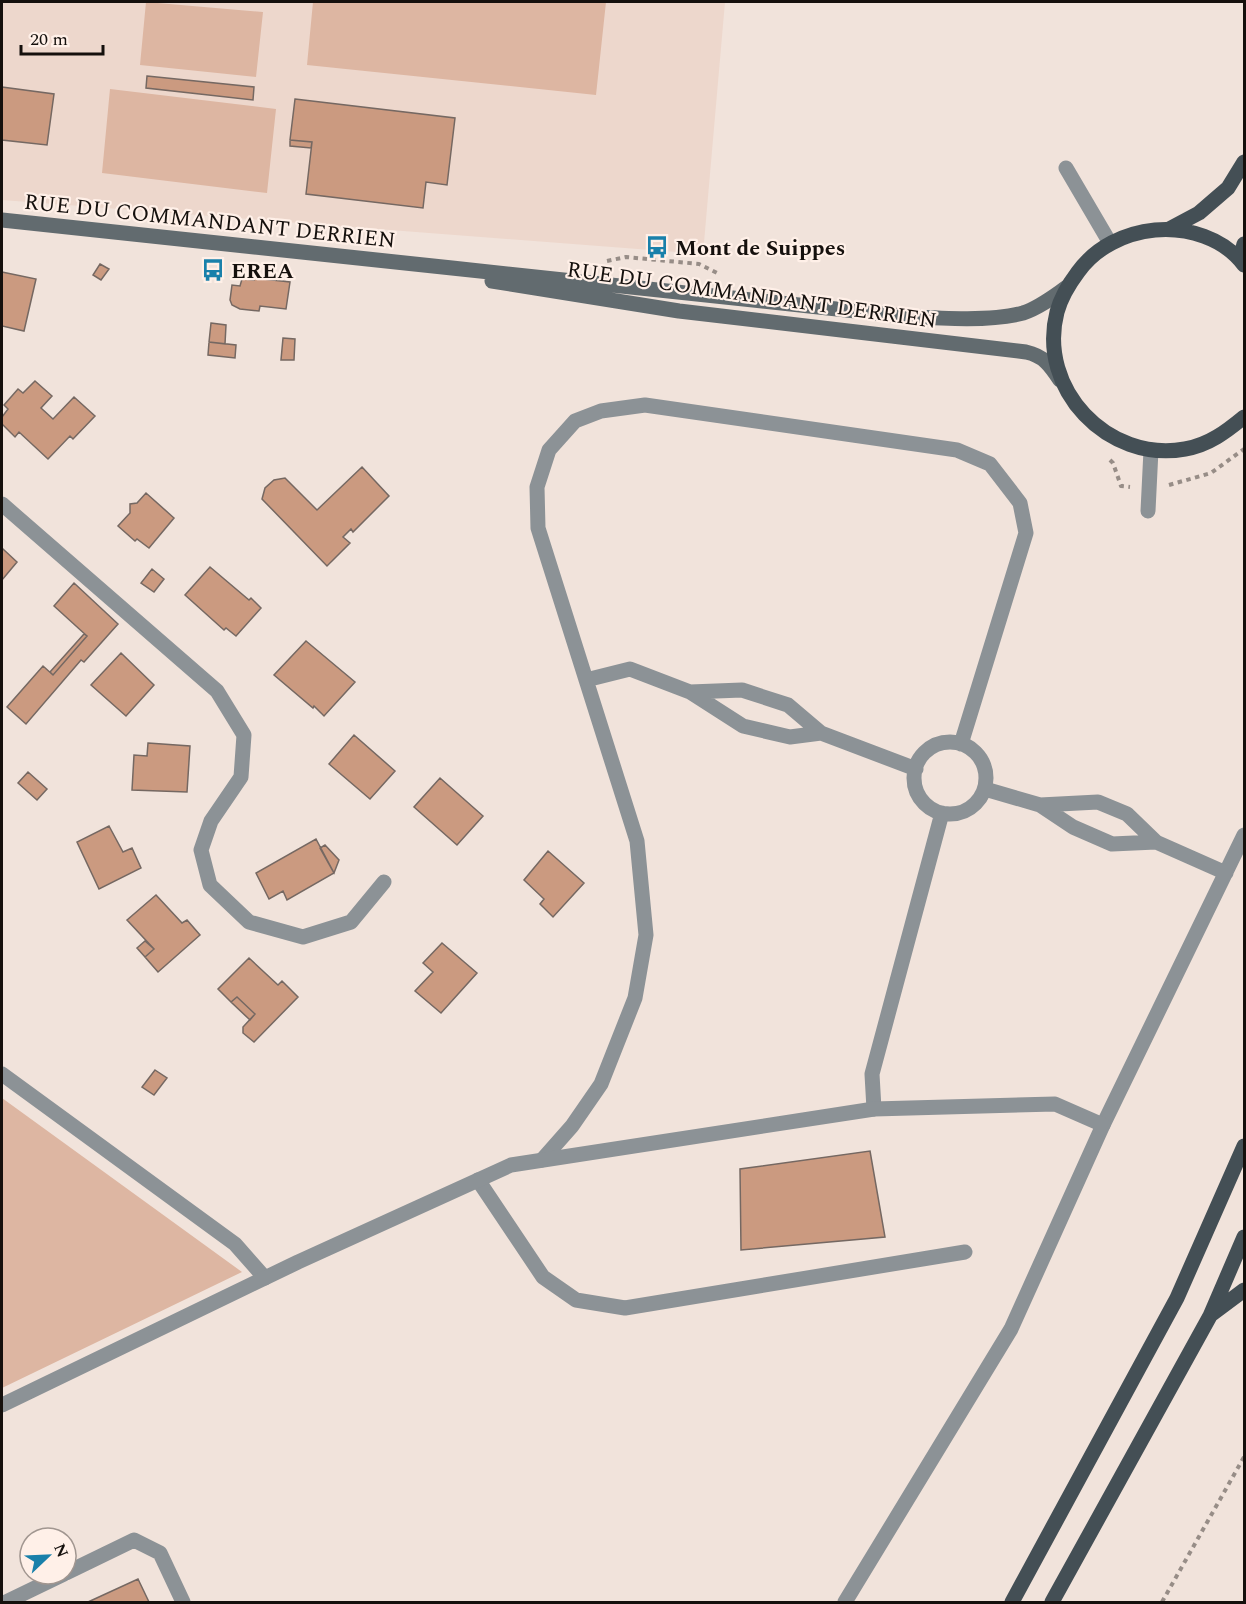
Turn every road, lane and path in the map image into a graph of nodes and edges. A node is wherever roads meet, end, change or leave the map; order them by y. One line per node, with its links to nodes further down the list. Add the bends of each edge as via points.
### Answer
1 (1245, 162): 4 (main road, via 1228,188 1199,213)
2 (1066, 168): 5 (street)
3 (2, 219): 7 (main road, RUE DU COMMANDANT DERRIEN)
4 (1169, 229): 5 (main road, via 1138,232); 6 (main road, via 1195,233)
5 (1110, 243): 8 (main road, via 1085,262)
6 (1243, 256)
7 (412, 266): 8 (main road, RUE DU COMMANDANT DERRIEN, via 946,319 1024,313); 9 (main road, RUE DU COMMANDANT DERRIEN, via 679,311 1037,354 1049,363)
8 (1067, 287): 9 (main road, via 1057,313 1054,340 1057,367)
9 (1067, 392): 12 (main road, via 1088,420 1117,440)
10 (1245, 417): 12 (main road, via 1218,437 1186,449)
11 (1245, 449): 13 (path, via 1211,474)
12 (1151, 450): 13 (street)
13 (1149, 490): 15 (street)
14 (2, 504): 27 (street, via 217,691 244,735 241,777 211,821 201,850 210,885 249,922 303,937 351,922)
15 (1148, 512)
16 (586, 680): 17 (street, via 630,669); 19 (street, via 538,528 537,487 549,450 575,421 601,411 645,405 957,450 990,464 1020,503 1026,533); 32 (street, via 637,841 646,935 636,998 601,1084)
17 (690, 692): 18 (street, via 743,726 790,737); 18 (street, via 742,690 788,705)
18 (821, 733): 20 (street)
19 (961, 744): 20 (street, via 940,743 930,748); 21 (street, via 976,753 984,764)
20 (916, 769): 23 (street, via 918,793 925,803)
21 (984, 789): 22 (street); 23 (street, via 970,809)
22 (1040, 805): 25 (street, via 1073,827 1112,844); 25 (street, via 1098,802 1127,814)
23 (942, 813): 29 (street, via 872,1074)
24 (1245, 835): 26 (street)
25 (1156, 842): 26 (street)
26 (1226, 873): 30 (street)
27 (384, 882)
28 (2, 1074): 36 (street, via 235,1244)
29 (874, 1109): 30 (street, via 1055,1104); 32 (street)
30 (1103, 1125): 45 (street, via 1011,1329)
31 (1245, 1146): 46 (main road, via 1177,1298)
32 (542, 1160): 33 (street, via 511,1165)
33 (478, 1180): 35 (street, via 543,1277 576,1300 625,1308); 36 (street)
34 (1245, 1237): 38 (main road)
35 (965, 1252)
36 (265, 1278): 39 (street)
37 (1245, 1290): 38 (main road)
38 (1210, 1316): 47 (main road)
39 (2, 1405)
40 (1245, 1457): 48 (path)
41 (78, 1568): 44 (street, via 134,1540 160,1552)
42 (40, 1586): 43 (street)
43 (6, 1602)
44 (183, 1602)
45 (845, 1602)
46 (1012, 1602)
47 (1052, 1602)
48 (1162, 1602)

